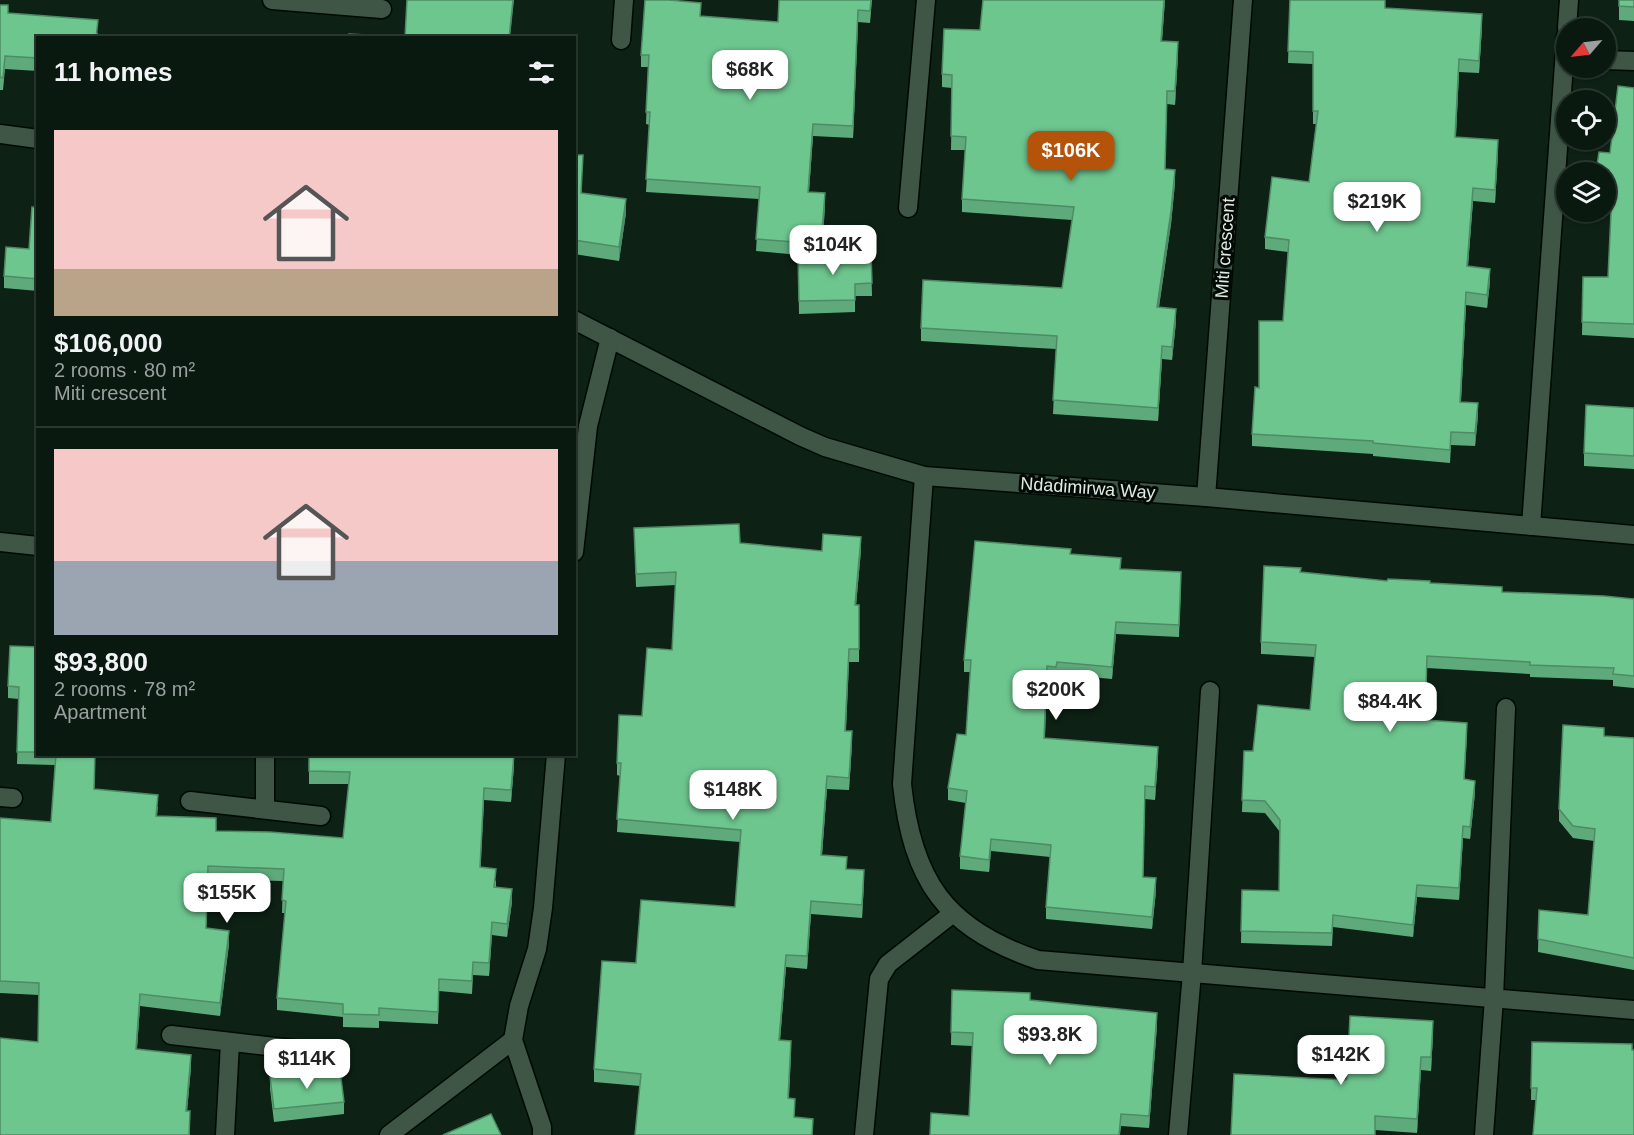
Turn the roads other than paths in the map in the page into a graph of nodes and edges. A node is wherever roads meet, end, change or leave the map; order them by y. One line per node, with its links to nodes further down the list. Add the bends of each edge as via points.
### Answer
1 (272, 0): 6 (street)
2 (624, 0): 9 (street)
3 (926, 0): 15 (street)
4 (1243, 0): 19 (street, Miti crescent)
5 (1569, 0): 8 (street)
6 (327, 2): 7 (street)
7 (382, 9)
8 (1568, 18)
9 (621, 40)
10 (1616, 60): 11 (street)
11 (1634, 61)
12 (1564, 78): 20 (street)
13 (0, 134): 14 (street)
14 (36, 139)
15 (908, 208)
16 (576, 321): 17 (street, Ndadimirwa Way)
17 (610, 338): 18 (street, Ndadimirwa Way, via 825,447); 21 (street, via 588,426)
18 (924, 476): 19 (street, Ndadimirwa Way); 32 (street, via 902,784 912,846 930,886)
19 (1206, 497): 20 (street, Ndadimirwa Way)
20 (1531, 526): 22 (street, Ndadimirwa Way)
21 (576, 534)
22 (1634, 536)
23 (0, 542): 24 (street)
24 (36, 546)
25 (1210, 692): 33 (street)
26 (1506, 708): 34 (street)
27 (265, 756): 30 (street)
28 (556, 756): 37 (street, via 537,949)
29 (190, 801): 30 (street)
30 (265, 810): 31 (street)
31 (321, 816)
32 (952, 914): 33 (street, via 1013,952 1038,960); 43 (street, via 888,964 879,979)
33 (1192, 973): 34 (street); 44 (street)
34 (1494, 998): 35 (street); 45 (street)
35 (1634, 1010)
36 (171, 1035): 38 (street)
37 (513, 1040): 41 (street); 42 (street)
38 (230, 1043): 39 (street); 40 (street)
39 (302, 1050)
40 (225, 1135)
41 (389, 1135)
42 (542, 1135)
43 (864, 1135)
44 (1178, 1135)
45 (1484, 1135)

